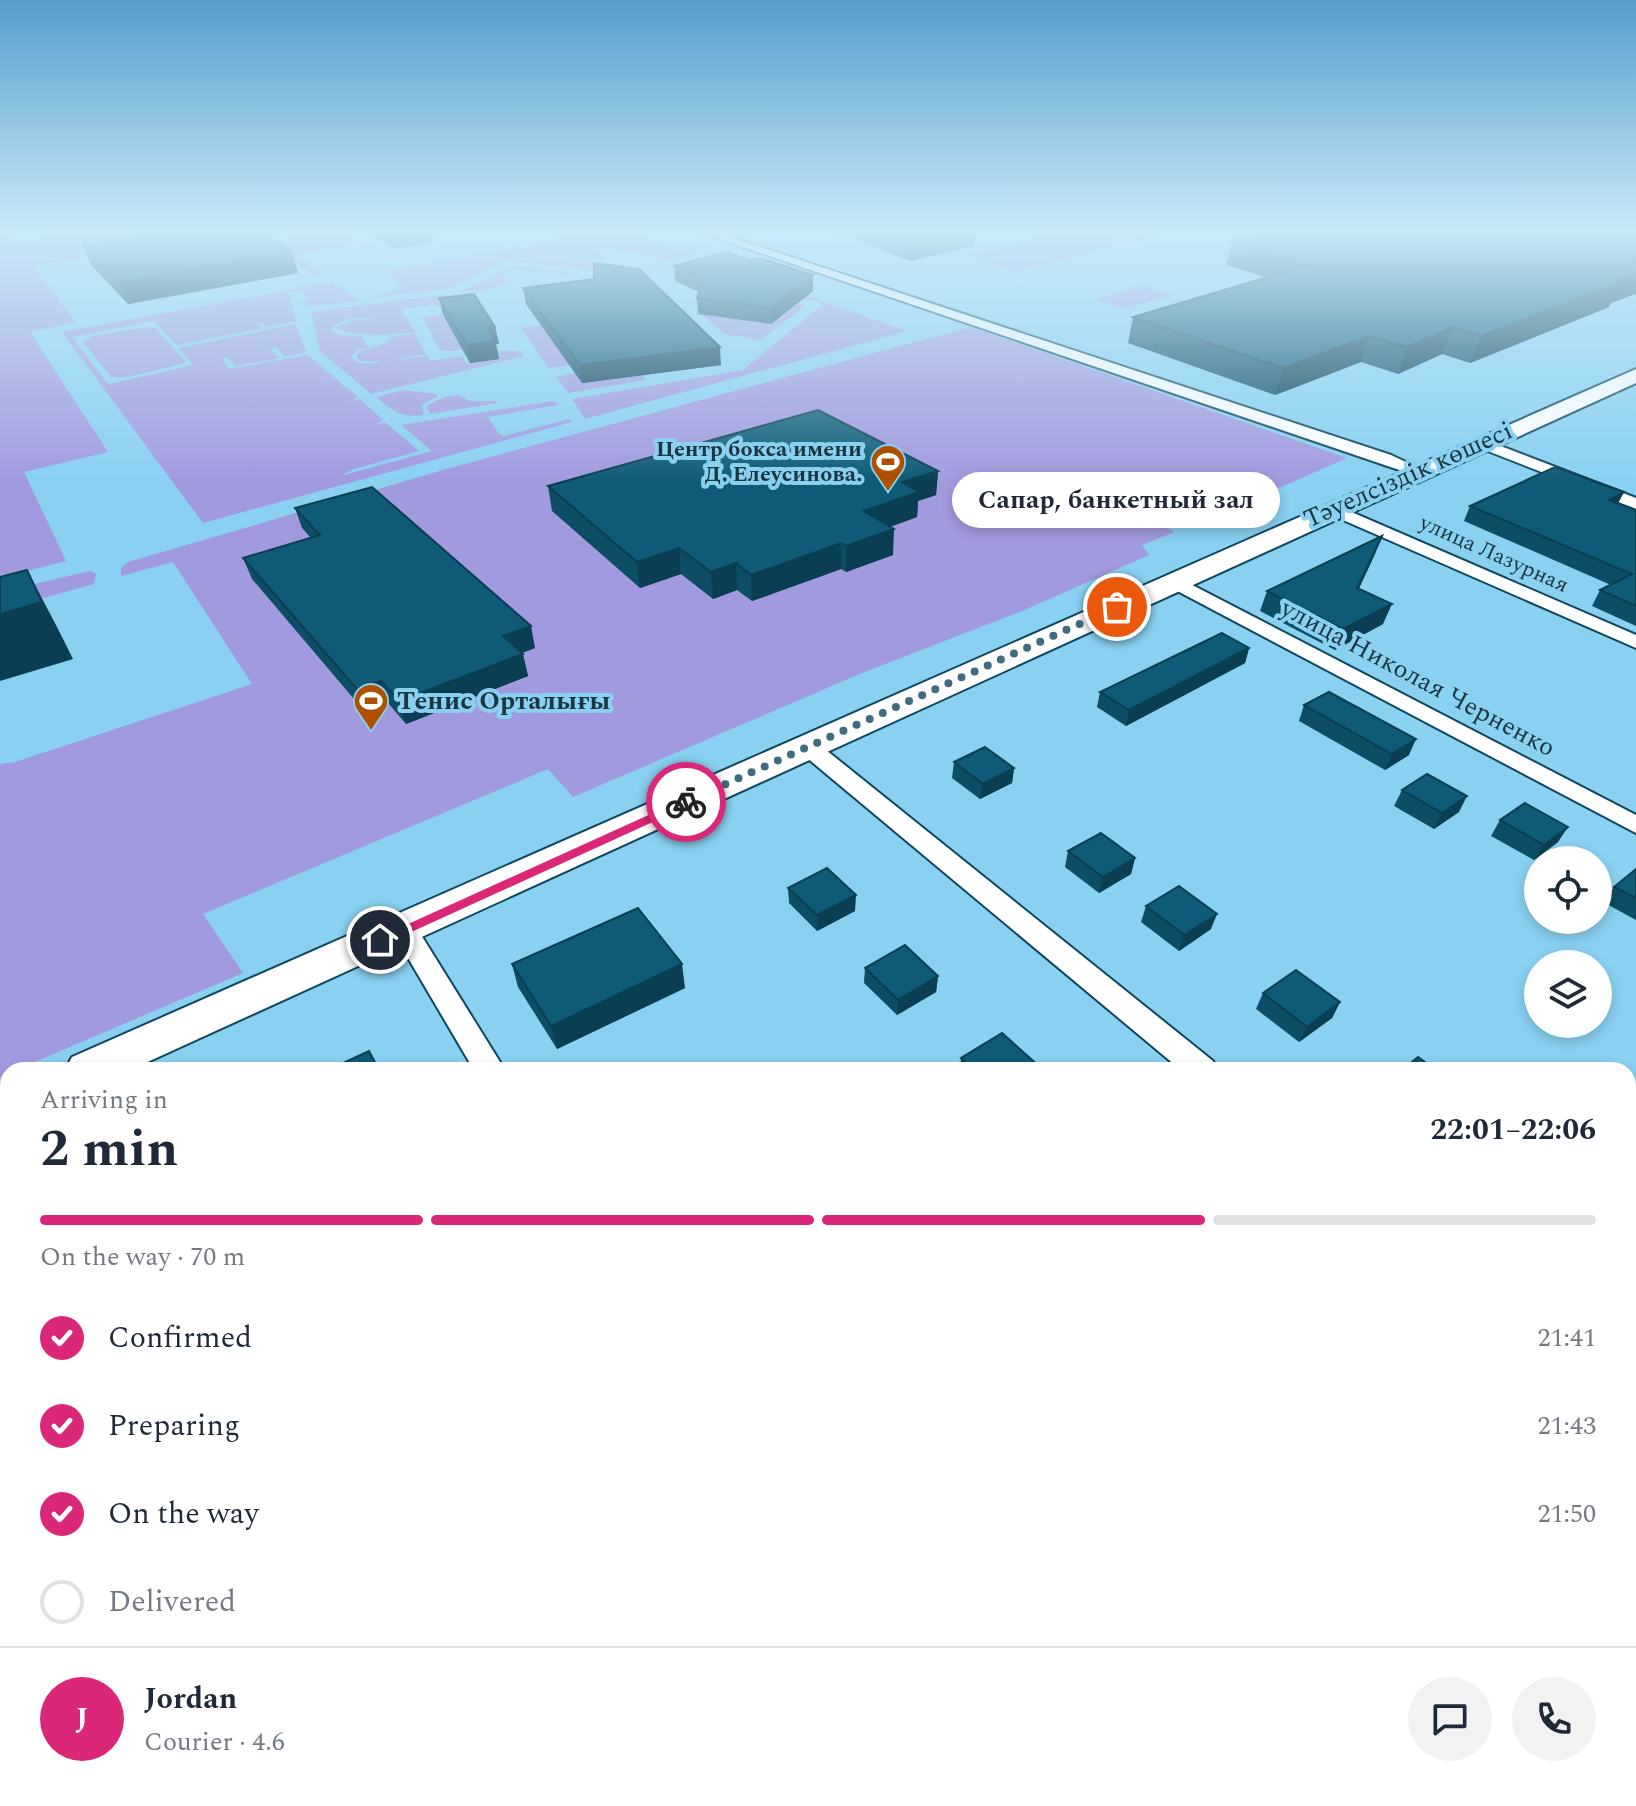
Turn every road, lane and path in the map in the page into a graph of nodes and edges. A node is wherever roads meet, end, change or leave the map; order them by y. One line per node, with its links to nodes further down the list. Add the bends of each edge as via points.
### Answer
1 (949, 313): 4 (street)
2 (1636, 375): 3 (main road, Тәуелсіздік көшесі)
3 (1480, 443): 4 (main road, Тәуелсіздік көшесі); 5 (street)
4 (1417, 471): 6 (main road, Тәуелсіздік көшесі)
5 (1636, 504)
6 (1333, 509): 7 (main road, Тәуелсіздік көшесі); 8 (street, улица Лазурная)
7 (1173, 581): 9 (main road, Тәуелсіздік көшесі); 10 (street, улица Николая Черненко)
8 (1636, 642)
9 (808, 747): 11 (main road, Тәуелсіздік көшесі); 14 (street)
10 (1636, 825)
11 (404, 929): 12 (main road, Тәуелсіздік көшесі); 13 (street)
12 (105, 1062)
13 (485, 1062)
14 (1192, 1062)

